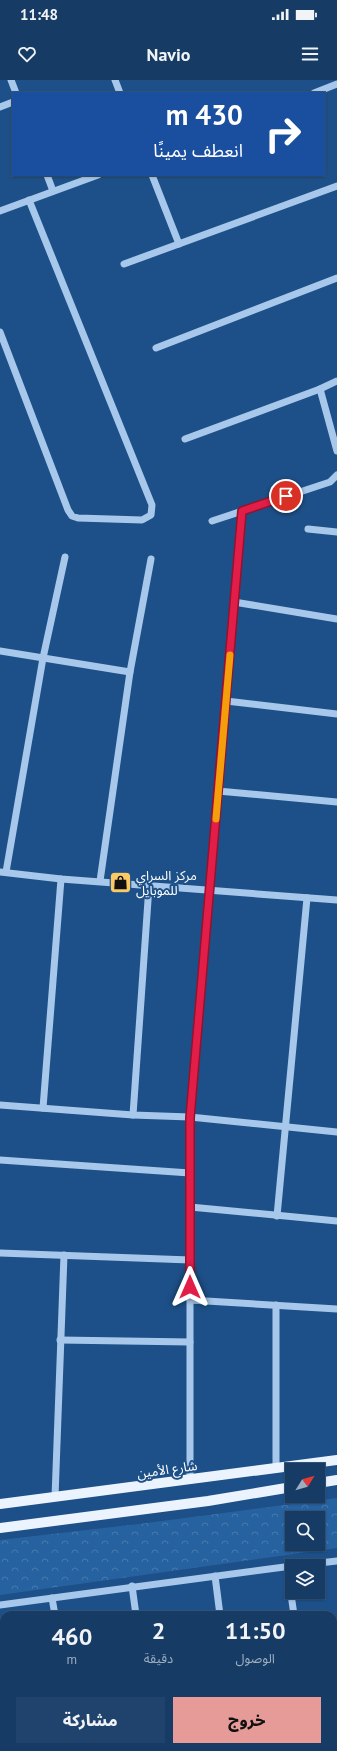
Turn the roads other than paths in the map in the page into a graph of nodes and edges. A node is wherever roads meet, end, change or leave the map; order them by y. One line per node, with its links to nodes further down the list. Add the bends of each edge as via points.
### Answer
1 (11, 80): 4 (street)
2 (115, 80): 5 (street)
3 (337, 84): 6 (street)
4 (16, 92)
5 (120, 92)
6 (317, 92)
7 (12, 102): 8 (street)
8 (0, 107)
9 (47, 176): 13 (street)
10 (95, 176): 13 (street)
11 (152, 176): 16 (street)
12 (337, 186): 16 (street)
13 (53, 191): 14 (street)
14 (29, 200): 15 (street); 19 (street, via 152,505 151,515 142,520 72,516)
15 (0, 211)
16 (179, 244): 17 (street)
17 (124, 264)
18 (337, 278): 20 (street)
19 (0, 332)
20 (156, 348)
21 (337, 381): 22 (street)
22 (320, 389): 23 (street); 24 (street)
23 (185, 439)
24 (336, 442): 25 (street)
25 (337, 451)
26 (337, 475): 27 (street, via 330,482)
27 (242, 511): 28 (street); 33 (street)
28 (212, 521)
29 (308, 529): 30 (street)
30 (337, 532)
31 (65, 557): 36 (street)
32 (151, 558): 37 (street)
33 (234, 602): 34 (street); 38 (street)
34 (337, 619)
35 (0, 651): 36 (street)
36 (44, 658): 37 (street); 42 (street)
37 (130, 672): 44 (street)
38 (226, 701): 39 (street); 40 (street)
39 (337, 714)
40 (218, 792): 41 (street); 46 (street)
41 (337, 802)
42 (3, 872): 43 (street)
43 (61, 879): 44 (street); 50 (street)
44 (100, 881): 45 (street)
45 (149, 886): 46 (street); 51 (street)
46 (209, 890): 47 (street); 52 (street)
47 (307, 898): 48 (street); 53 (street)
48 (337, 900)
49 (0, 1105): 50 (street)
50 (43, 1108): 51 (street)
51 (133, 1115): 52 (street)
52 (190, 1118): 53 (street); 56 (street)
53 (286, 1128): 54 (street); 58 (street)
54 (337, 1132)
55 (0, 1160): 56 (street)
56 (190, 1174): 57 (street)
57 (190, 1207): 58 (street); 62 (street)
58 (278, 1216): 59 (street)
59 (337, 1221)
60 (0, 1253): 61 (street)
61 (64, 1255): 62 (street); 66 (street)
62 (190, 1260): 63 (street)
63 (190, 1300): 64 (street); 67 (street)
64 (276, 1306): 65 (street); 69 (street)
65 (337, 1309)
66 (60, 1340): 67 (street); 74 (street)
67 (190, 1342): 70 (street)
68 (337, 1460): 69 (main road, شارع الأمين)
69 (276, 1468): 70 (main road, شارع الأمين)
70 (190, 1479): 74 (main road, شارع الأمين)
71 (337, 1480): 72 (main road)
72 (325, 1482)
73 (285, 1488): 76 (main road, via 208,1501)
74 (55, 1497): 75 (main road, شارع الأمين)
75 (0, 1504)
76 (0, 1528)
77 (337, 1561): 78 (street)
78 (325, 1562)
79 (285, 1567): 80 (street)
80 (215, 1576): 81 (street); 87 (street)
81 (132, 1586): 82 (street); 86 (street)
82 (52, 1598): 84 (street); 85 (street)
83 (293, 1599): 88 (street)
84 (0, 1605)
85 (54, 1611)
86 (135, 1611)
87 (219, 1611)
88 (294, 1611)

